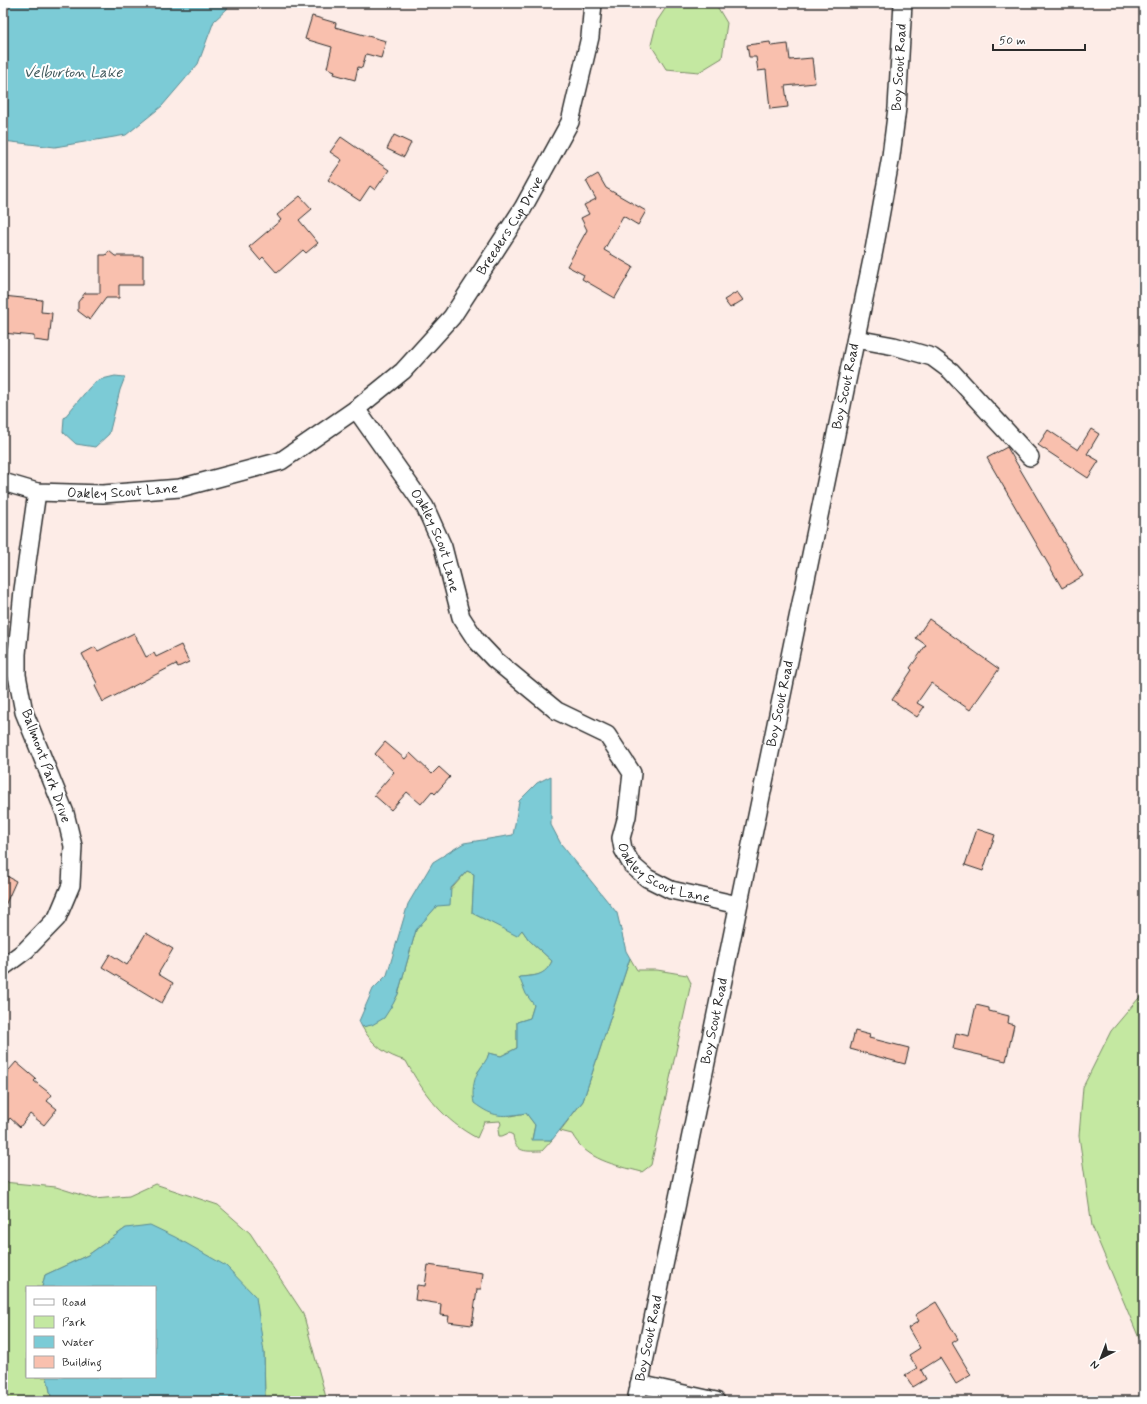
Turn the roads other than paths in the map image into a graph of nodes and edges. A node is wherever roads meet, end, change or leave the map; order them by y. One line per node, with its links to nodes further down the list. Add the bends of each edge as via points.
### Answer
1 (593, 3): 4 (street, Breeders Cup Drive, via 590,37 570,122 523,208 452,317 403,371)
2 (903, 3): 3 (street, Boy Scout Road, via 893,140)
3 (856, 339): 5 (street, via 932,357 951,371); 8 (street, Boy Scout Road)
4 (356, 409): 7 (street, Oakley Scout Lane, via 281,461 180,488 103,494); 8 (street, Oakley Scout Lane, via 429,514 443,547 461,617 476,640 494,659 557,711 607,735 632,773 627,816 621,838 623,849 632,865 647,878 671,890)
5 (1030, 457)
6 (3, 482): 7 (street, Oakley Scout Lane)
7 (37, 492): 9 (street, Ballmont Park Drive, via 23,590 17,675 24,712 65,813 73,846 71,885 57,918 26,950)
8 (738, 905): 10 (street, Boy Scout Road)
9 (3, 967)
10 (639, 1384): 11 (street, Boy Scout Road); 12 (street)
11 (636, 1401)
12 (716, 1401)

